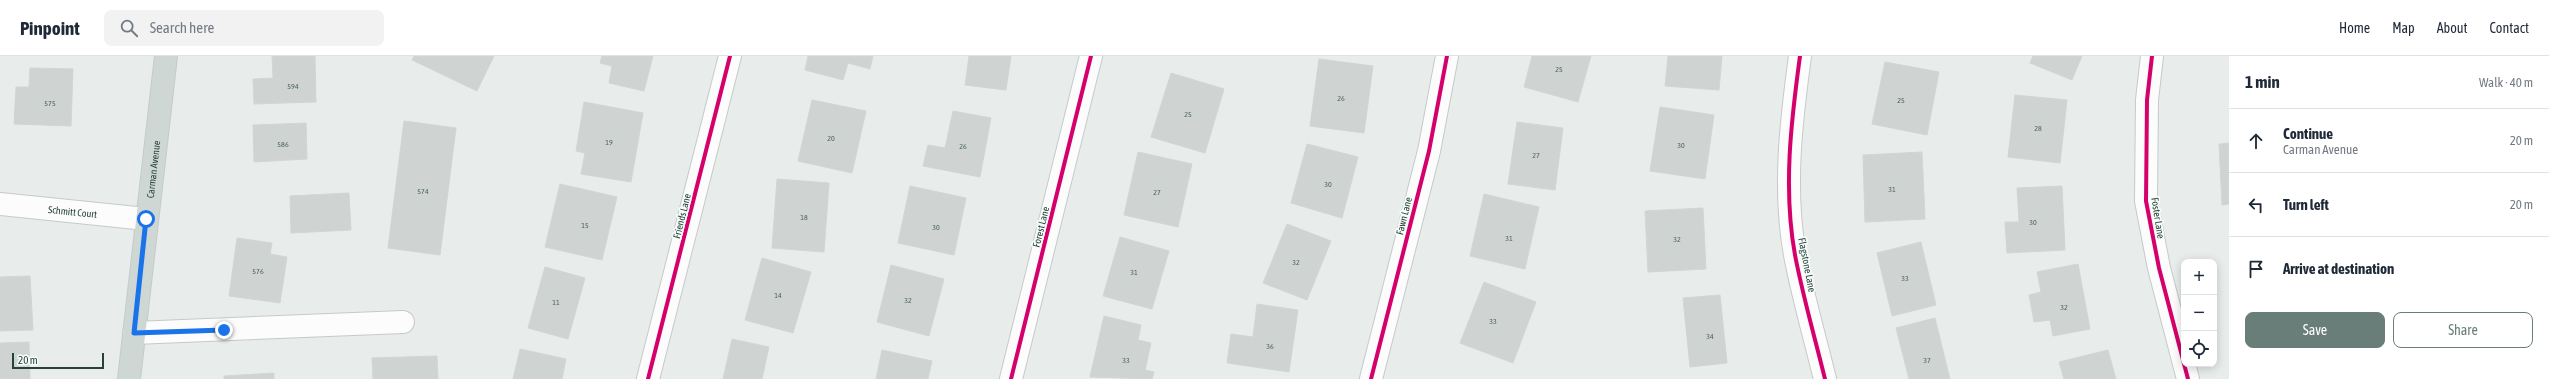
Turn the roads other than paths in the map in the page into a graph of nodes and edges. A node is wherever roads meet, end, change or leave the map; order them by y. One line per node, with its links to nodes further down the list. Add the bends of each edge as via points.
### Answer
1 (166, 56): 8 (main road, Carman Avenue)
2 (730, 56): 12 (street, Friends Lane)
3 (1091, 56): 13 (street, Forest Lane)
4 (1447, 56): 14 (street, Fawn Lane, via 1429,151)
5 (1800, 56): 15 (street, Flagstone Lane, via 1790,131 1790,192 1795,254)
6 (2152, 56): 16 (street, Foster Lane, via 2147,100 2146,201 2159,268)
7 (0, 204): 8 (street, Schmitt Court)
8 (146, 219): 10 (main road, Carman Avenue)
9 (403, 322): 10 (street)
10 (134, 333): 11 (main road, Carman Avenue)
11 (129, 379)
12 (648, 379)
13 (1011, 379)
14 (1371, 379)
15 (1825, 379)
16 (2188, 379)

